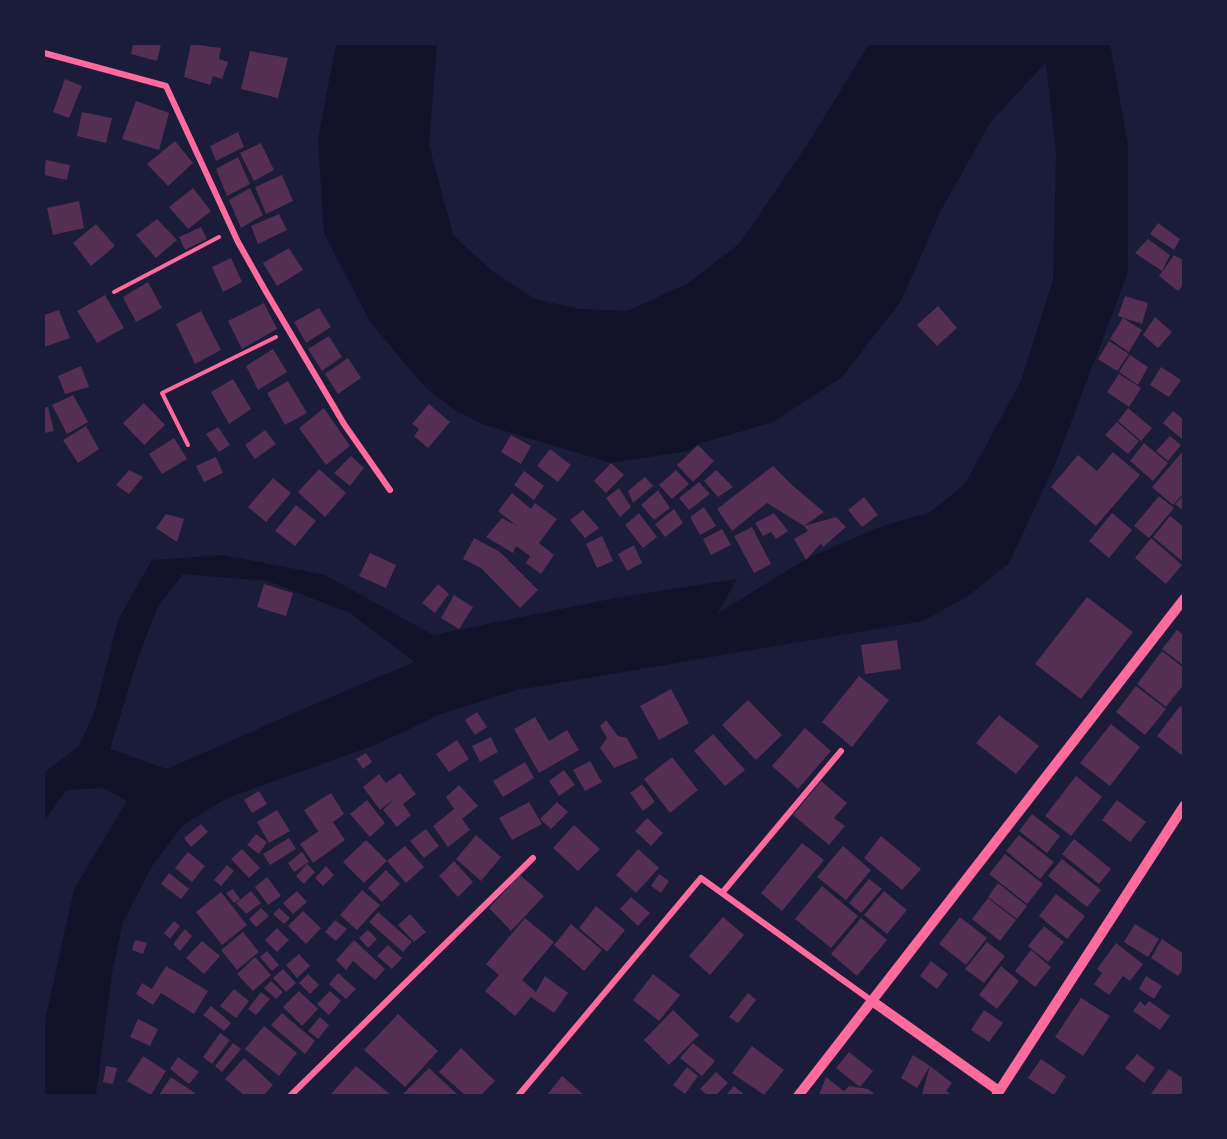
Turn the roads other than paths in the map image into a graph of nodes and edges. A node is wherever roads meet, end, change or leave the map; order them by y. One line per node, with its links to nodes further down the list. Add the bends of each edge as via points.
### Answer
1 (44, 53): 2 (street, via 166,86 233,230 288,332)
2 (390, 490)
3 (1184, 599): 8 (street)
4 (841, 751): 7 (street)
5 (1184, 806): 9 (street)
6 (533, 858): 10 (street)
7 (722, 893): 8 (street); 11 (street, via 701,878)
8 (872, 1001): 9 (street); 12 (street)
9 (1000, 1094)
10 (291, 1095)
11 (518, 1095)
12 (798, 1095)

